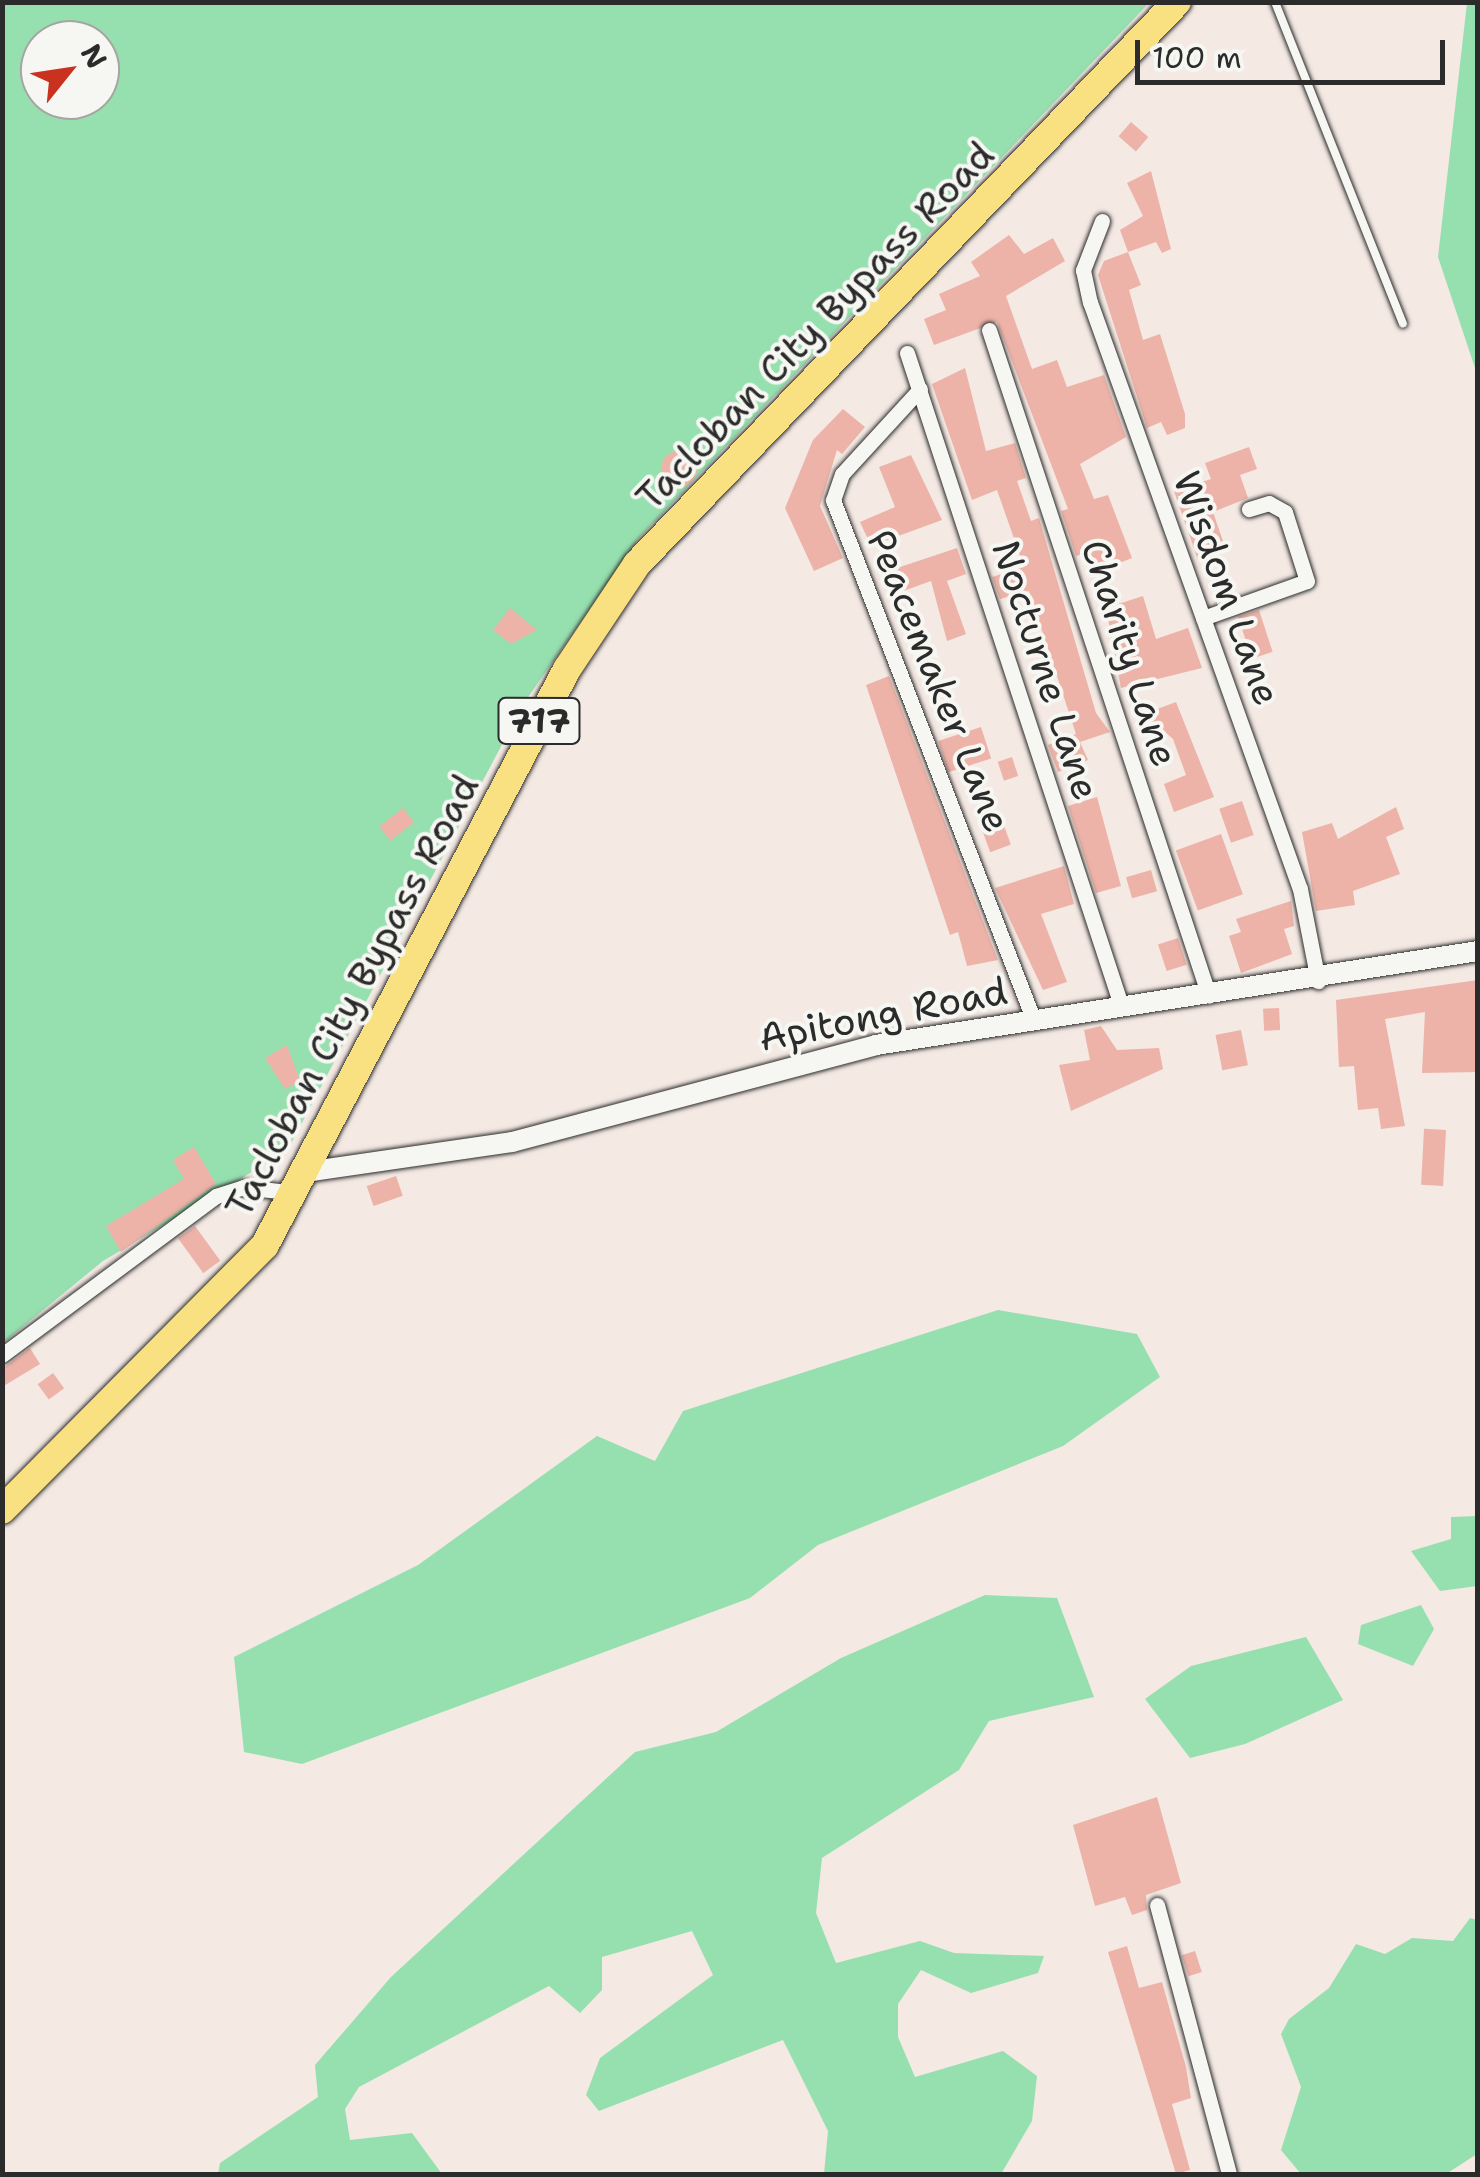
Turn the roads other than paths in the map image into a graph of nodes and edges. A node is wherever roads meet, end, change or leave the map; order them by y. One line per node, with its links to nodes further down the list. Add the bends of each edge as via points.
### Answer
1 (1176, 2): 15 (highway, Tacloban City Bypass Road / 717, via 637,564 567,668)
2 (1275, 2): 4 (lane)
3 (1102, 222): 9 (street, Wisdom Lane, via 1084,257 1090,302)
4 (1403, 324)
5 (989, 330): 12 (street, Charity Lane)
6 (907, 353): 7 (street, Nocturne Lane)
7 (920, 389): 13 (street, Nocturne Lane); 14 (street, Peacemaker Lane, via 842,474 833,500)
8 (1249, 509): 9 (street, via 1268,503 1285,512 1308,582)
9 (1203, 618): 11 (street, Wisdom Lane, via 1300,889)
10 (1478, 951): 11 (street, Apitong Road)
11 (1318, 981): 12 (street, Apitong Road)
12 (1209, 996): 13 (street, Apitong Road)
13 (1122, 1008): 14 (street, Apitong Road)
14 (1034, 1021): 15 (street, Apitong Road, via 838,1054 512,1142)
15 (302, 1182): 16 (street, via 216,1196); 17 (highway, Tacloban City Bypass Road / 717, via 234,1284)
16 (2, 1355)
17 (2, 1510)
18 (1157, 1905): 19 (street)
19 (1229, 2174)

